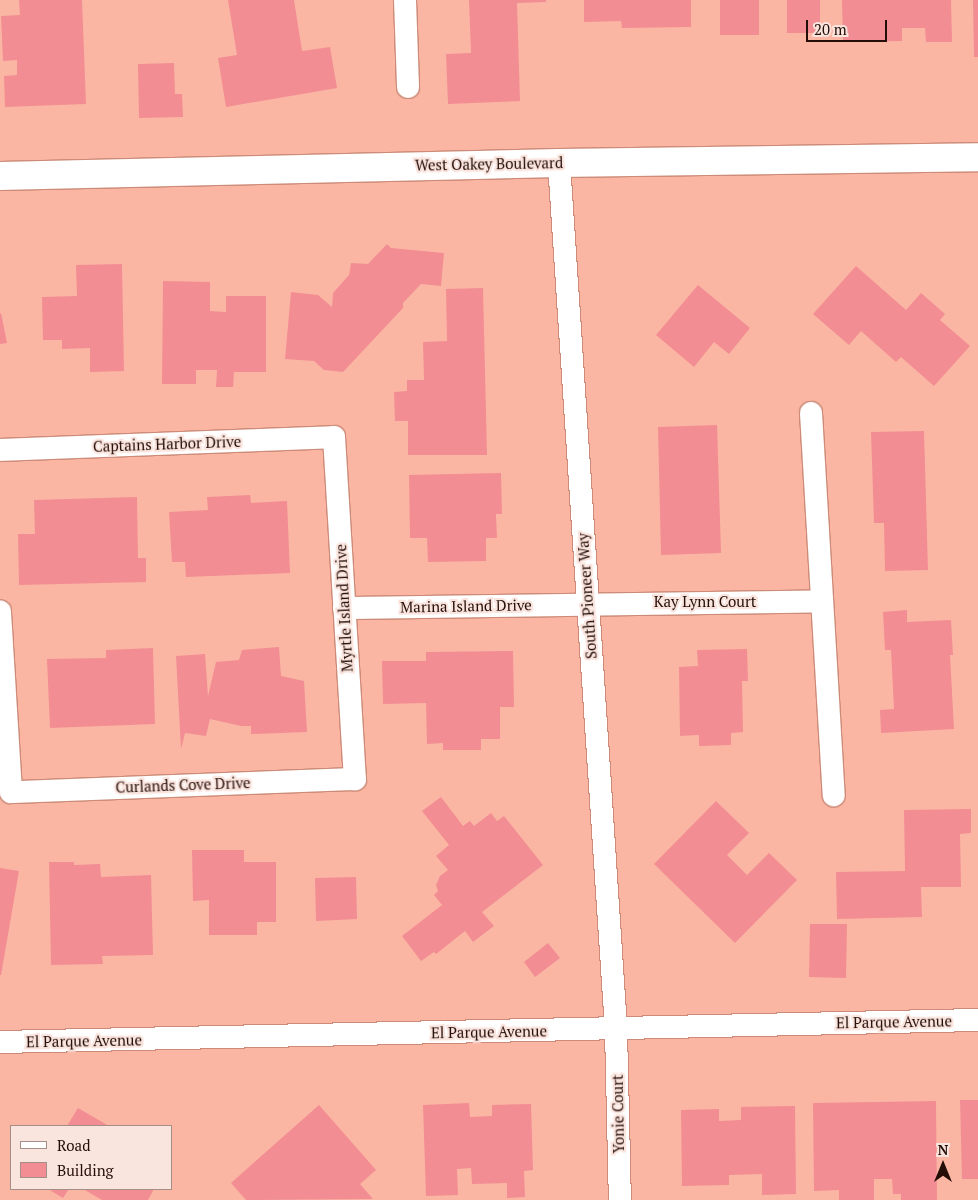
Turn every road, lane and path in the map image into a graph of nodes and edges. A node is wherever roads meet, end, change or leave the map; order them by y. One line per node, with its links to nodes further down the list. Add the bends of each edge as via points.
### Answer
1 (405, 0): 2 (street)
2 (408, 87)
3 (978, 157): 4 (main road, West Oakey Boulevard)
4 (559, 163): 5 (main road, West Oakey Boulevard); 10 (street, South Pioneer Way)
5 (0, 176)
6 (811, 414): 9 (street)
7 (334, 437): 8 (street, Captains Harbor Drive); 11 (street, Myrtle Island Drive)
8 (0, 450)
9 (822, 601): 10 (street, Kay Lynn Court); 14 (street)
10 (588, 603): 11 (street, Marina Island Drive); 16 (street, South Pioneer Way)
11 (344, 608): 13 (street, Myrtle Island Drive)
12 (0, 611): 13 (street, Curlands Cove Drive, via 11,792)
13 (355, 779)
14 (834, 795)
15 (978, 1020): 16 (street, El Parque Avenue)
16 (616, 1029): 17 (street, El Parque Avenue); 18 (street, Yonie Court)
17 (0, 1042)
18 (620, 1200)

